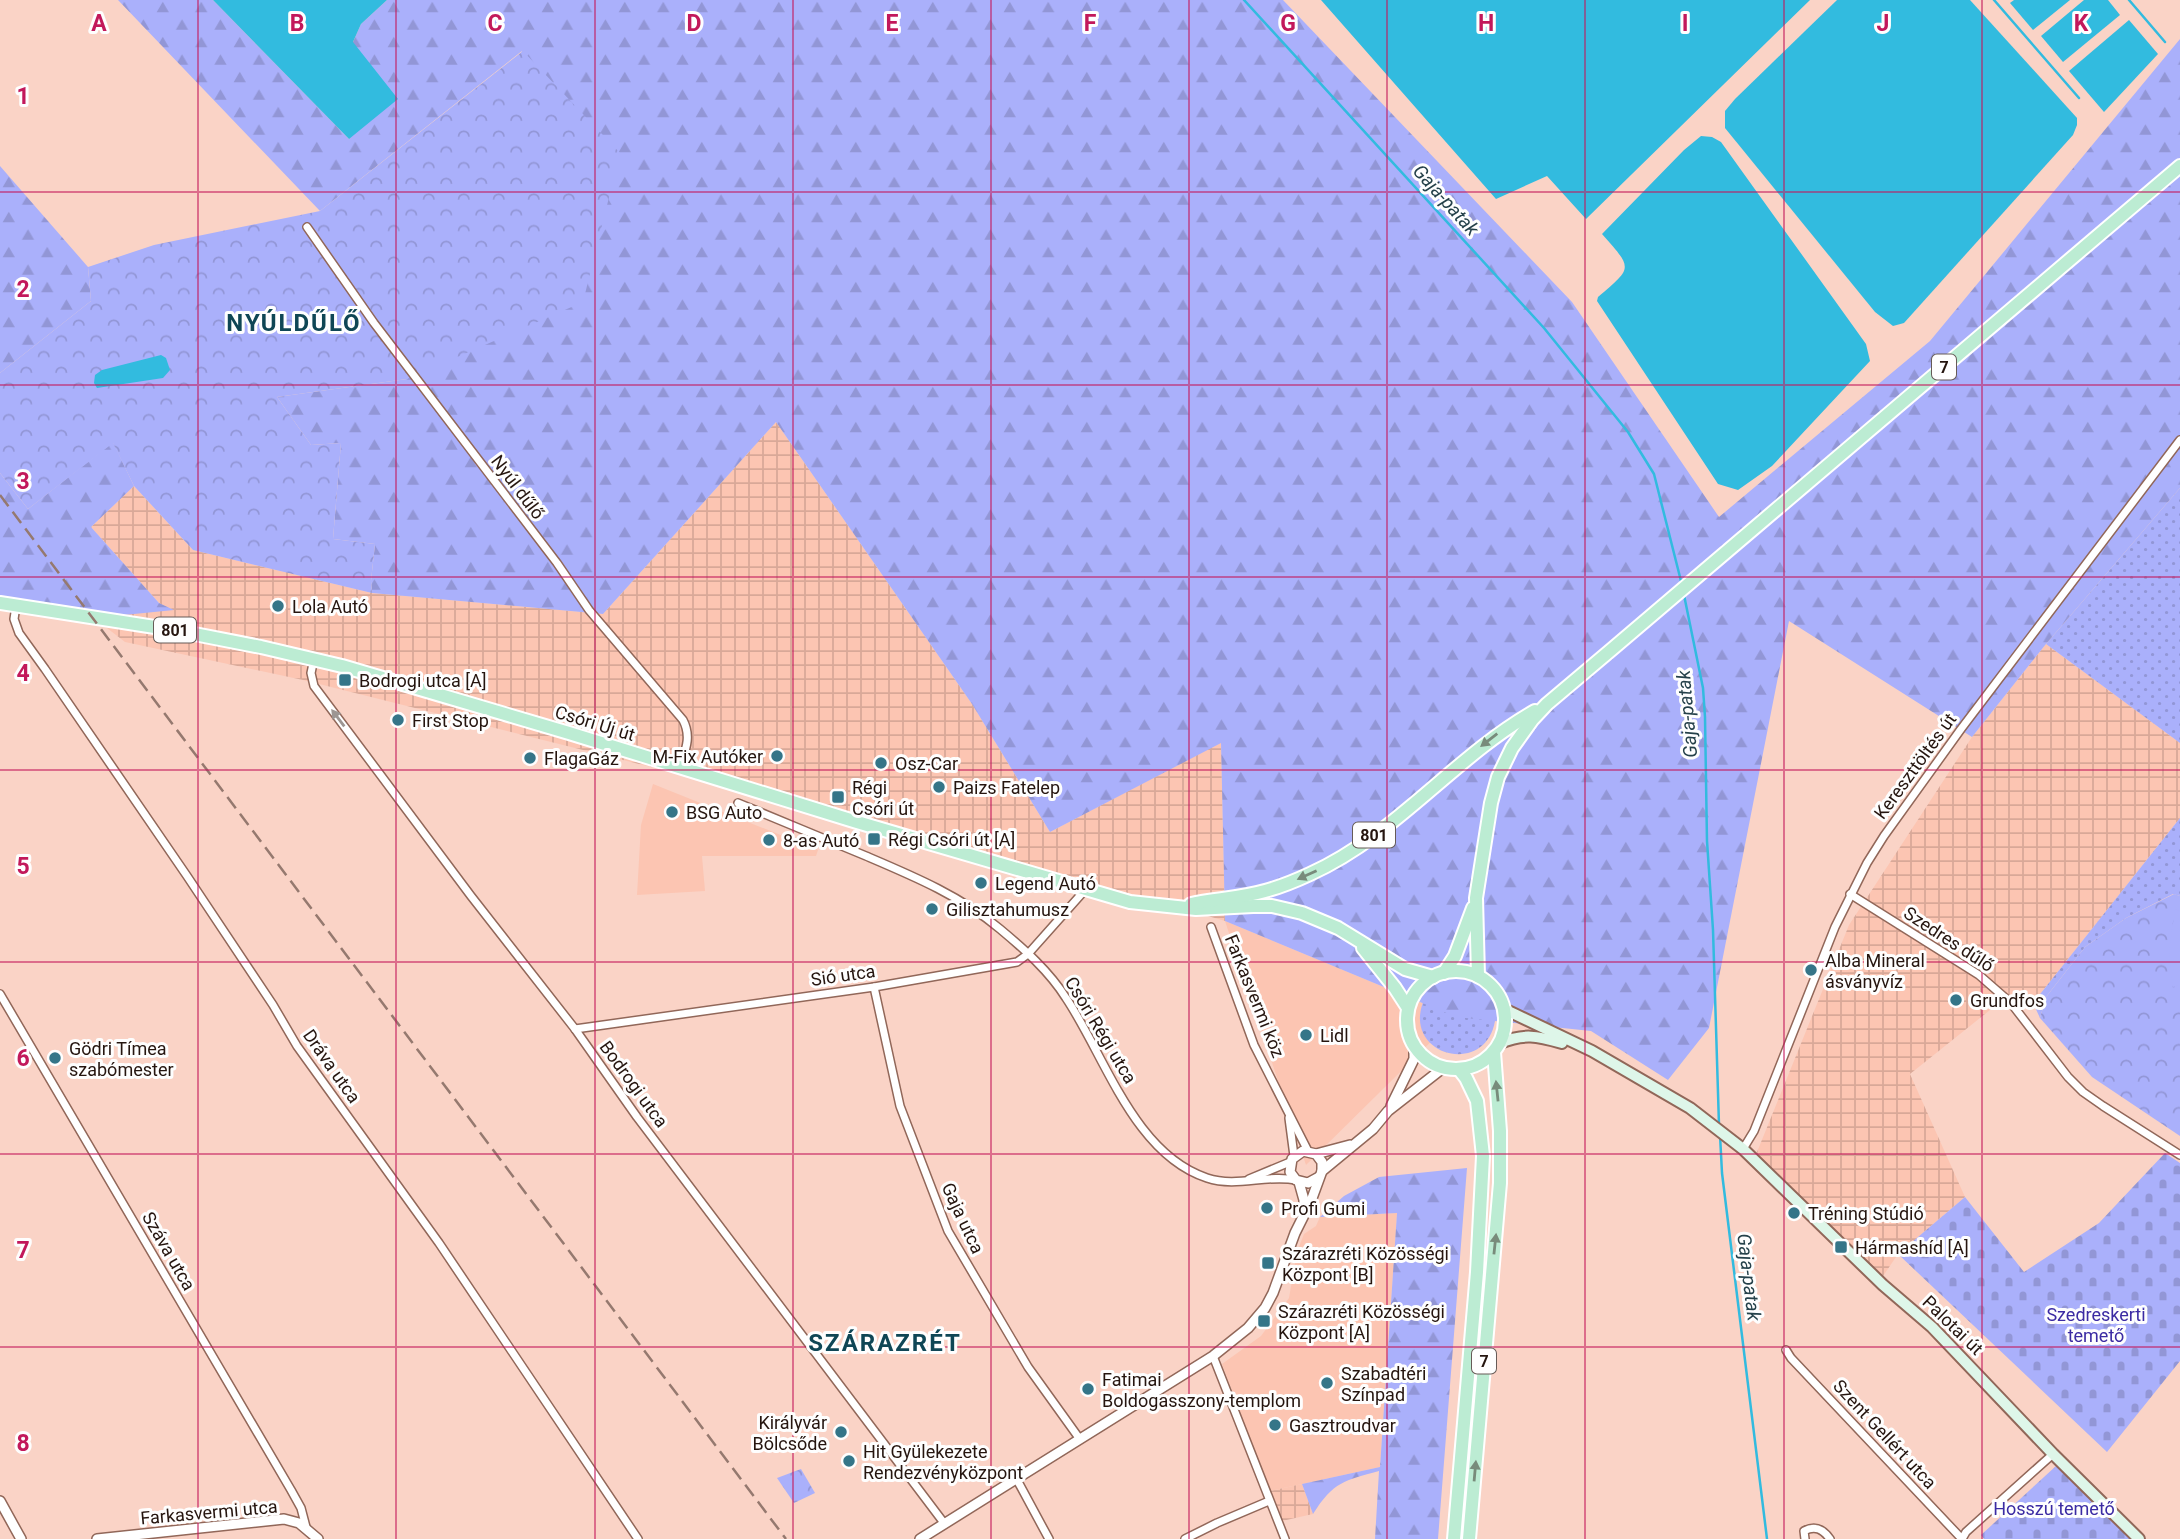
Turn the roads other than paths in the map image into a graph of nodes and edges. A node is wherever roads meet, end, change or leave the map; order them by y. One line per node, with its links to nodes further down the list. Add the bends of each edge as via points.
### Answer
1 (2180, 166): 7 (main road, 7)
2 (307, 227): 8 (street, Nyúl dűlő, via 589,610 683,720 688,739)
3 (2180, 440): 11 (street, Kereszttöltés út, via 1921,784)
4 (0, 603): 5 (main road, Csóri Új út / 801)
5 (16, 606): 6 (main road, Csóri Új út / 801, via 174,630); 52 (street, Dráva utca, via 19,634)
6 (314, 659): 8 (main road, Csóri Új út / 801); 23 (street, Bodrogi utca, one-way to 6, via 314,686)
7 (1547, 704): 12 (main road, 7, via 1520,734 1498,777); 13 (main road, 801, one-way to 13, via 1492,738 1338,860 1265,891)
8 (680, 767): 10 (main road, Csóri Új út / 801)
9 (738, 803): 16 (street, Csóri Régi utca, via 935,886 983,916)
10 (1085, 890): 13 (main road, Csóri Új út / 801); 16 (street, Sió utca)
11 (1850, 894): 32 (street, Kereszttöltés út, via 1754,1131); 34 (street, Szedres dűlő, via 1979,975 2011,1003 2083,1092)
12 (1476, 898): 17 (main road, 7, via 1455,956); 18 (main road, 7)
13 (1172, 908): 15 (main road, 801, via 1272,906 1317,918)
14 (1211, 927): 30 (street, Farkasvermi köz, via 1246,1026)
15 (1359, 942): 17 (main road, 801, via 1405,969); 21 (main road, 801)
16 (1028, 954): 19 (street, Sió utca, via 1017,962); 38 (street, Csóri Régi utca, via 1066,997 1129,1108 1167,1155 1201,1175)
17 (1439, 975): 18 (main road, via 1461,971); 21 (main road, 7, via 1417,991)
18 (1478, 976): 22 (main road, via 1494,989)
19 (874, 987): 23 (street, Sió utca); 42 (street, Gaja utca, via 900,1106 948,1231 1027,1367)
20 (0, 994): 48 (street, Száva utca, via 291,1490)
21 (1408, 1008): 24 (main road, via 1408,1031)
22 (1504, 1009): 25 (main road, 7, via 1505,1027); 26 (main road)
23 (575, 1029): 47 (street, Bodrogi utca)
24 (1414, 1046): 27 (main road); 29 (street, via 1414,1059)
25 (1497, 1047): 26 (main road, via 1515,1037 1540,1037); 28 (main road, via 1476,1065); 58 (main road, 7, one-way to 25, via 1501,1159)
26 (1592, 1051): 32 (main road, Palotai út, via 1696,1113)
27 (1443, 1068): 28 (main road); 29 (street)
28 (1459, 1069): 57 (main road, 7, via 1477,1101 1483,1161)
29 (1388, 1111): 31 (street)
30 (1289, 1114): 33 (street, Farkasvermi köz); 35 (street, Farkasvermi köz)
31 (1352, 1144): 33 (street); 36 (street)
32 (1739, 1146): 43 (main road, Palotai út, via 1946,1340)
33 (1312, 1152): 35 (street, via 1298,1152); 36 (street, via 1322,1162)
34 (2180, 1155)
35 (1292, 1159): 37 (street, via 1290,1172); 38 (street)
36 (1321, 1173): 37 (street, via 1308,1183); 39 (street)
37 (1297, 1181): 38 (street, Csóri Régi utca); 39 (street, via 1304,1200)
38 (1241, 1182)
39 (1303, 1215): 41 (street, via 1265,1308)
40 (1786, 1350): 61 (street, Szent Gellért utca)
41 (1213, 1356): 42 (street); 46 (street)
42 (1079, 1438): 44 (street)
43 (2053, 1454): 61 (street, Szent Gellért utca); 62 (main road, Palotai út)
44 (1016, 1478): 47 (street); 54 (street)
45 (0, 1500): 49 (street)
46 (1269, 1501): 55 (street); 56 (street)
47 (944, 1523): 53 (street)
48 (306, 1527): 50 (street, Farkasvermi utca, via 284,1520); 51 (street)
49 (21, 1539)
50 (97, 1539)
51 (318, 1539)
52 (638, 1539)
53 (920, 1539)
54 (1049, 1539)
55 (1185, 1539)
56 (1285, 1539)
57 (1454, 1539)
58 (1469, 1539)
59 (1805, 1539): 60 (street, via 1804,1531 1811,1527)
60 (1830, 1539)
61 (1962, 1539)
62 (2139, 1539)

